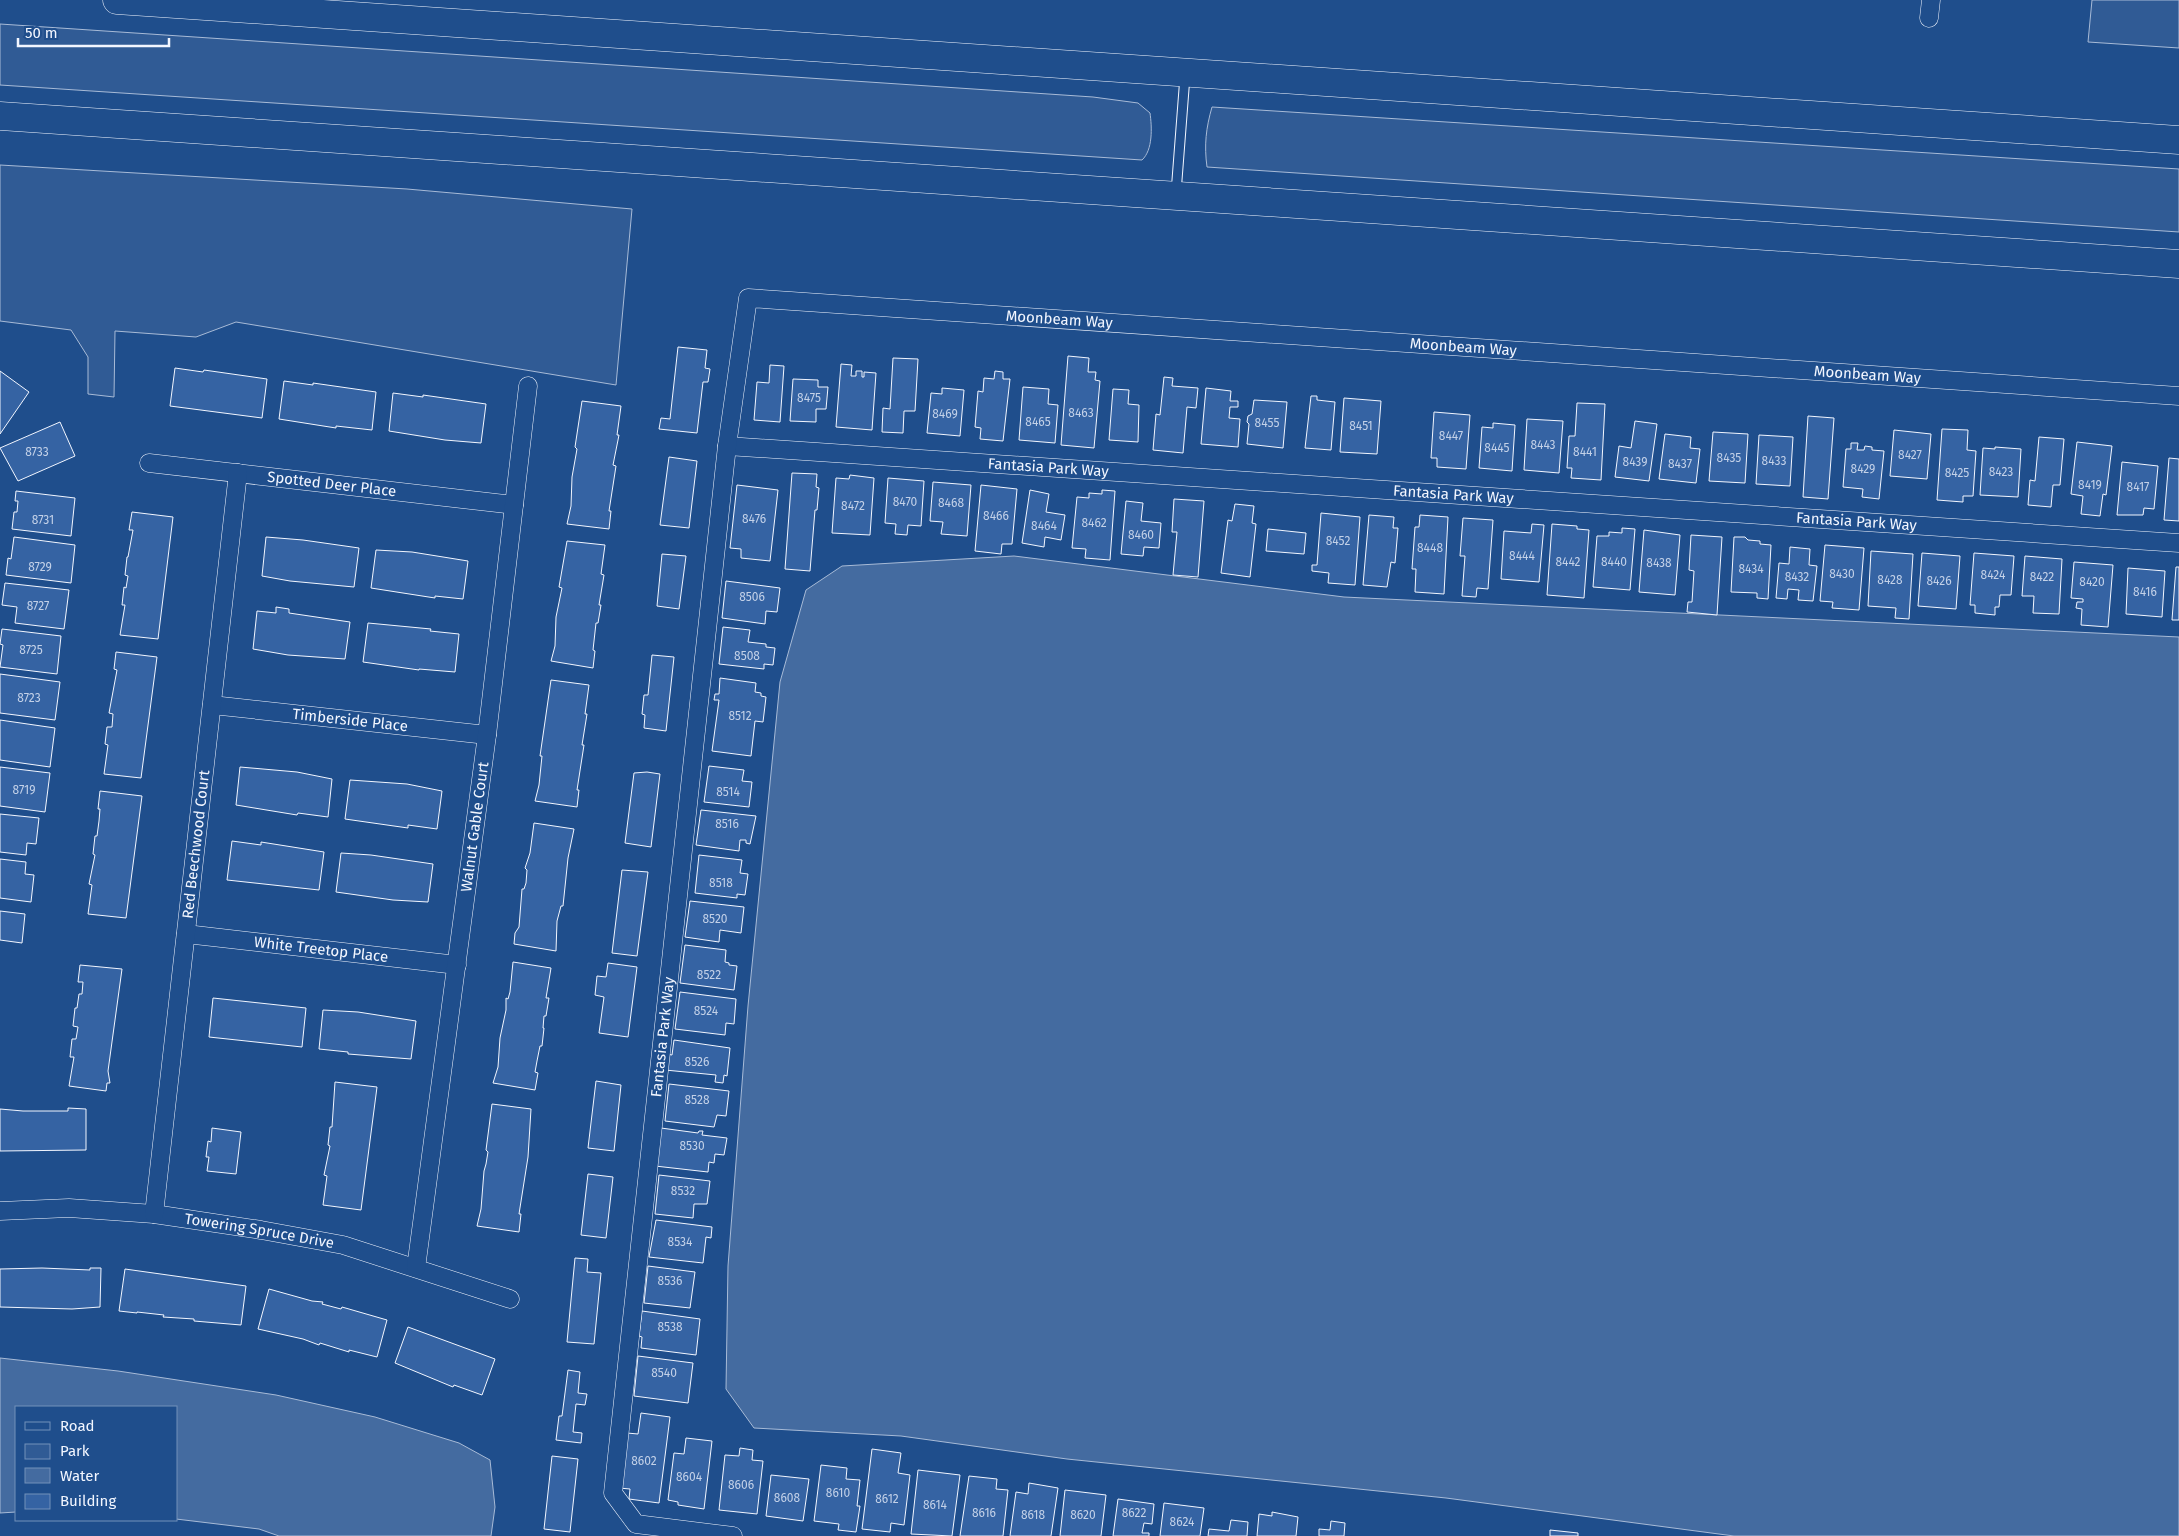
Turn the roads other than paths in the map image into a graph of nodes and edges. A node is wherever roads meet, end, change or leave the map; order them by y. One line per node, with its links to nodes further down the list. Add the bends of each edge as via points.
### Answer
1 (117, 0): 4 (highway)
2 (1931, 0): 3 (street)
3 (1929, 18)
4 (1185, 72): 6 (highway); 7 (lane)
5 (0, 116): 7 (highway)
6 (2179, 140)
7 (1176, 196): 8 (highway)
8 (2179, 264)
9 (748, 298): 11 (street, Moonbeam Way); 12 (street, Fantasia Park Way)
10 (528, 386): 15 (street, Walnut Gable Court)
11 (2179, 396)
12 (727, 446): 16 (street, Fantasia Park Way); 25 (street, Fantasia Park Way, via 613,1493 636,1524)
13 (149, 463): 14 (street, Spotted Deer Place)
14 (238, 473): 15 (street, Spotted Deer Place); 17 (street, Red Beechwood Court)
15 (514, 505): 18 (street, Walnut Gable Court)
16 (2179, 543)
17 (212, 705): 18 (street, Timberside Place); 19 (street, Red Beechwood Court)
18 (487, 736): 20 (street, Walnut Gable Court)
19 (186, 934): 20 (street, White Treetop Place); 22 (street, Red Beechwood Court)
20 (457, 965): 23 (street, Walnut Gable Court)
21 (0, 1211): 22 (street, Towering Spruce Drive, via 69,1208)
22 (154, 1214): 23 (street, Towering Spruce Drive, via 343,1245)
23 (416, 1268): 24 (street, Towering Spruce Drive)
24 (510, 1299)
25 (733, 1536)

